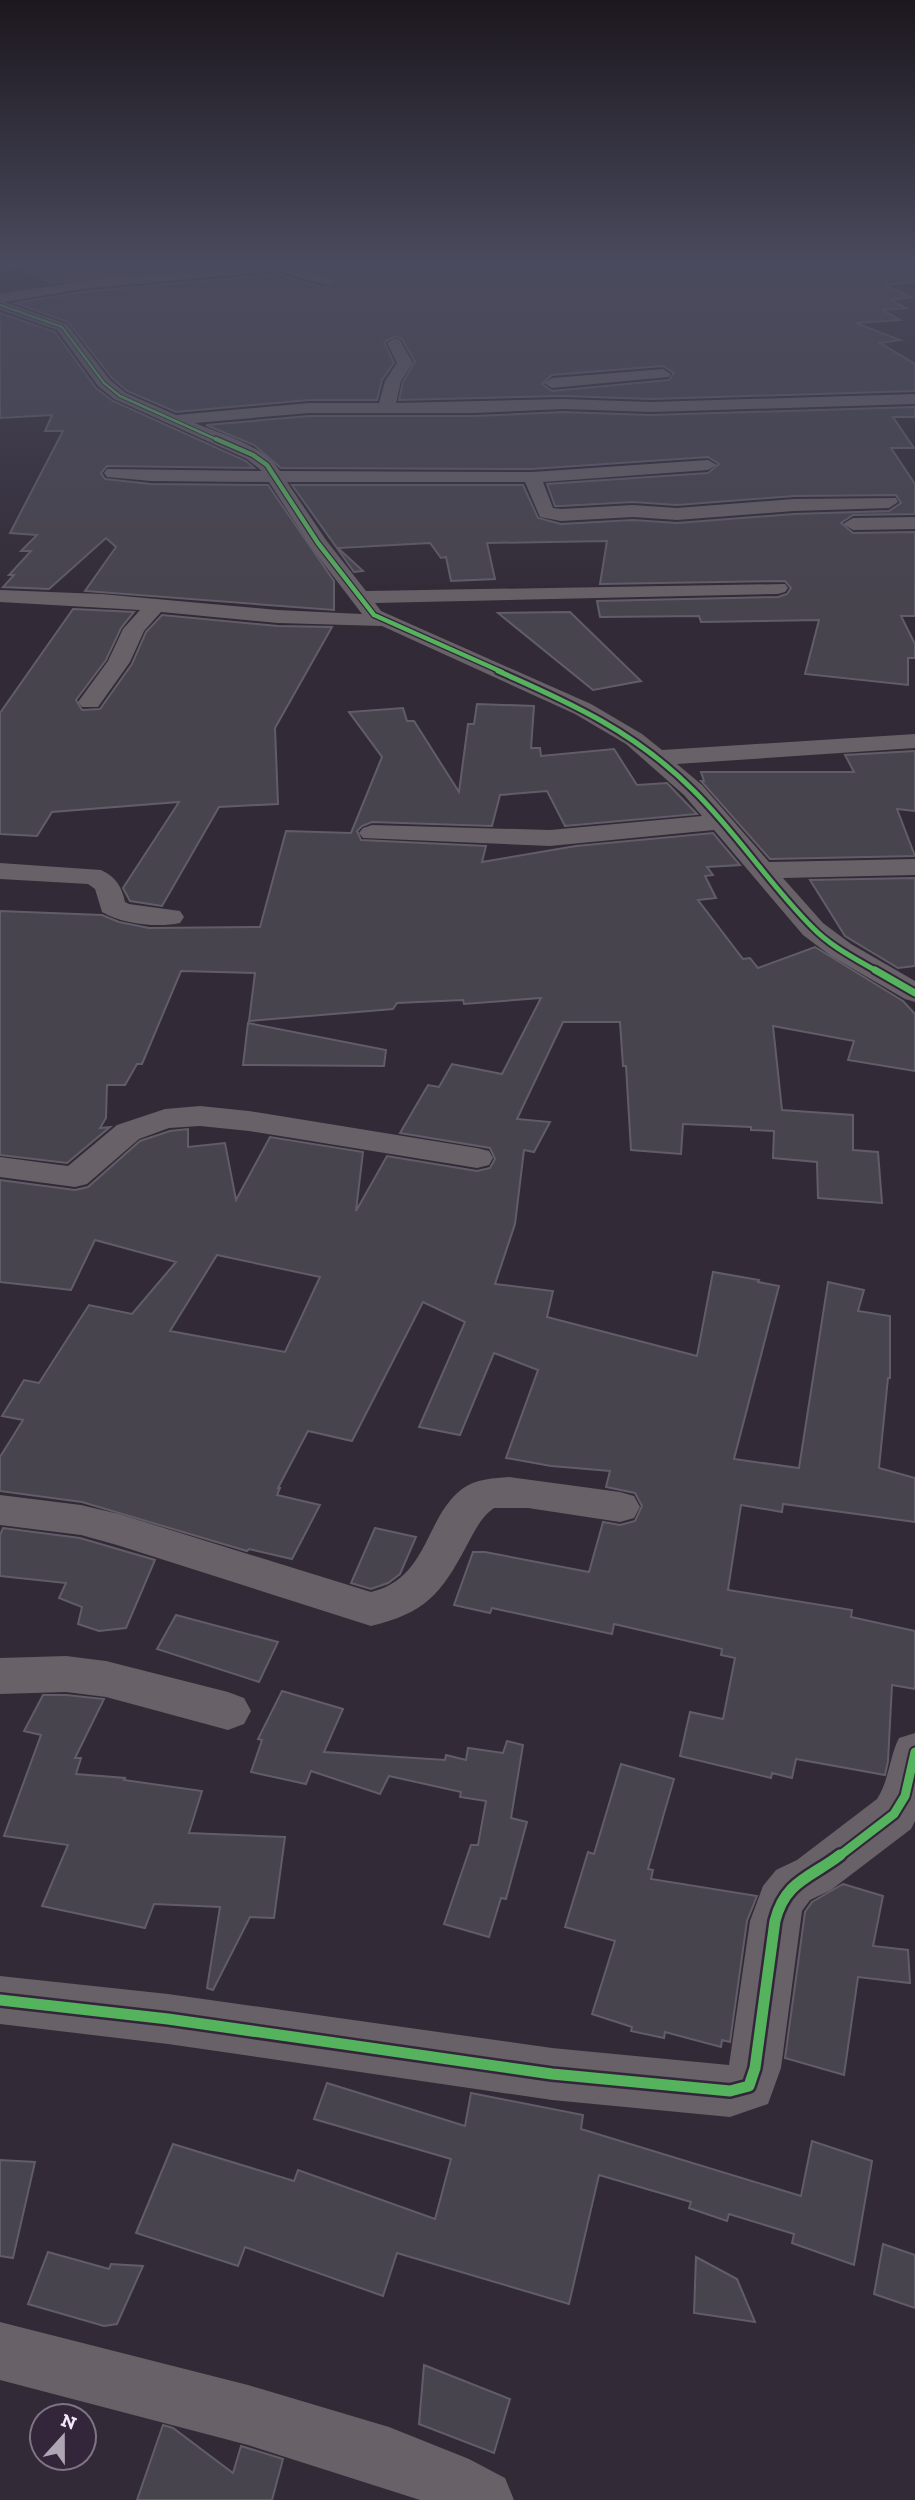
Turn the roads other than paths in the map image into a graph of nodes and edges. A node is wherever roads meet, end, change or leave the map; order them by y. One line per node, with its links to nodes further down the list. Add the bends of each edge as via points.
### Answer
1 (99, 377): 9 (street, via 120,396)
2 (398, 377): 6 (street)
3 (629, 377): 4 (street)
4 (534, 384)
5 (411, 389): 6 (street)
6 (391, 390): 8 (street)
7 (915, 399): 8 (street, via 666,407)
8 (386, 408): 9 (street, via 286,409)
9 (170, 420): 12 (street, via 254,455)
10 (708, 466): 13 (street)
11 (113, 473): 12 (street)
12 (274, 474): 13 (street); 19 (street)
13 (533, 477): 15 (street, via 544,509 561,515)
14 (889, 502): 15 (street)
15 (821, 506): 16 (street, via 836,522)
16 (915, 523)
17 (778, 588): 19 (street)
18 (0, 596): 20 (street)
19 (359, 597): 21 (street)
20 (156, 604): 21 (street, via 300,620); 22 (street, via 134,629 119,662)
21 (384, 620): 24 (street, via 583,709 634,738)
22 (90, 702)
23 (915, 741): 24 (street)
24 (656, 758): 25 (street)
25 (721, 822): 26 (street, via 550,838); 28 (street)
26 (372, 832)
27 (915, 867): 28 (street)
28 (762, 870): 31 (street, via 813,929)
29 (0, 871): 30 (street, via 92,876 110,888 112,906 122,912)
30 (170, 918)
31 (915, 993)
32 (477, 1158): 33 (street, via 200,1116 165,1119 128,1132 75,1177)
33 (0, 1167)
34 (620, 1507): 35 (street, via 516,1492 482,1496 467,1508 430,1574 408,1597 371,1609 119,1530 81,1520)
35 (0, 1510)
36 (0, 1676): 37 (street, via 66,1674 106,1679)
37 (228, 1711)
38 (915, 1752): 39 (street, via 905,1796 894,1814 814,1875 793,1885 780,1902 749,2086 730,2091 552,2074)
39 (0, 2000)
40 (0, 2351): 41 (street, via 271,2421 380,2455)
41 (483, 2500)

